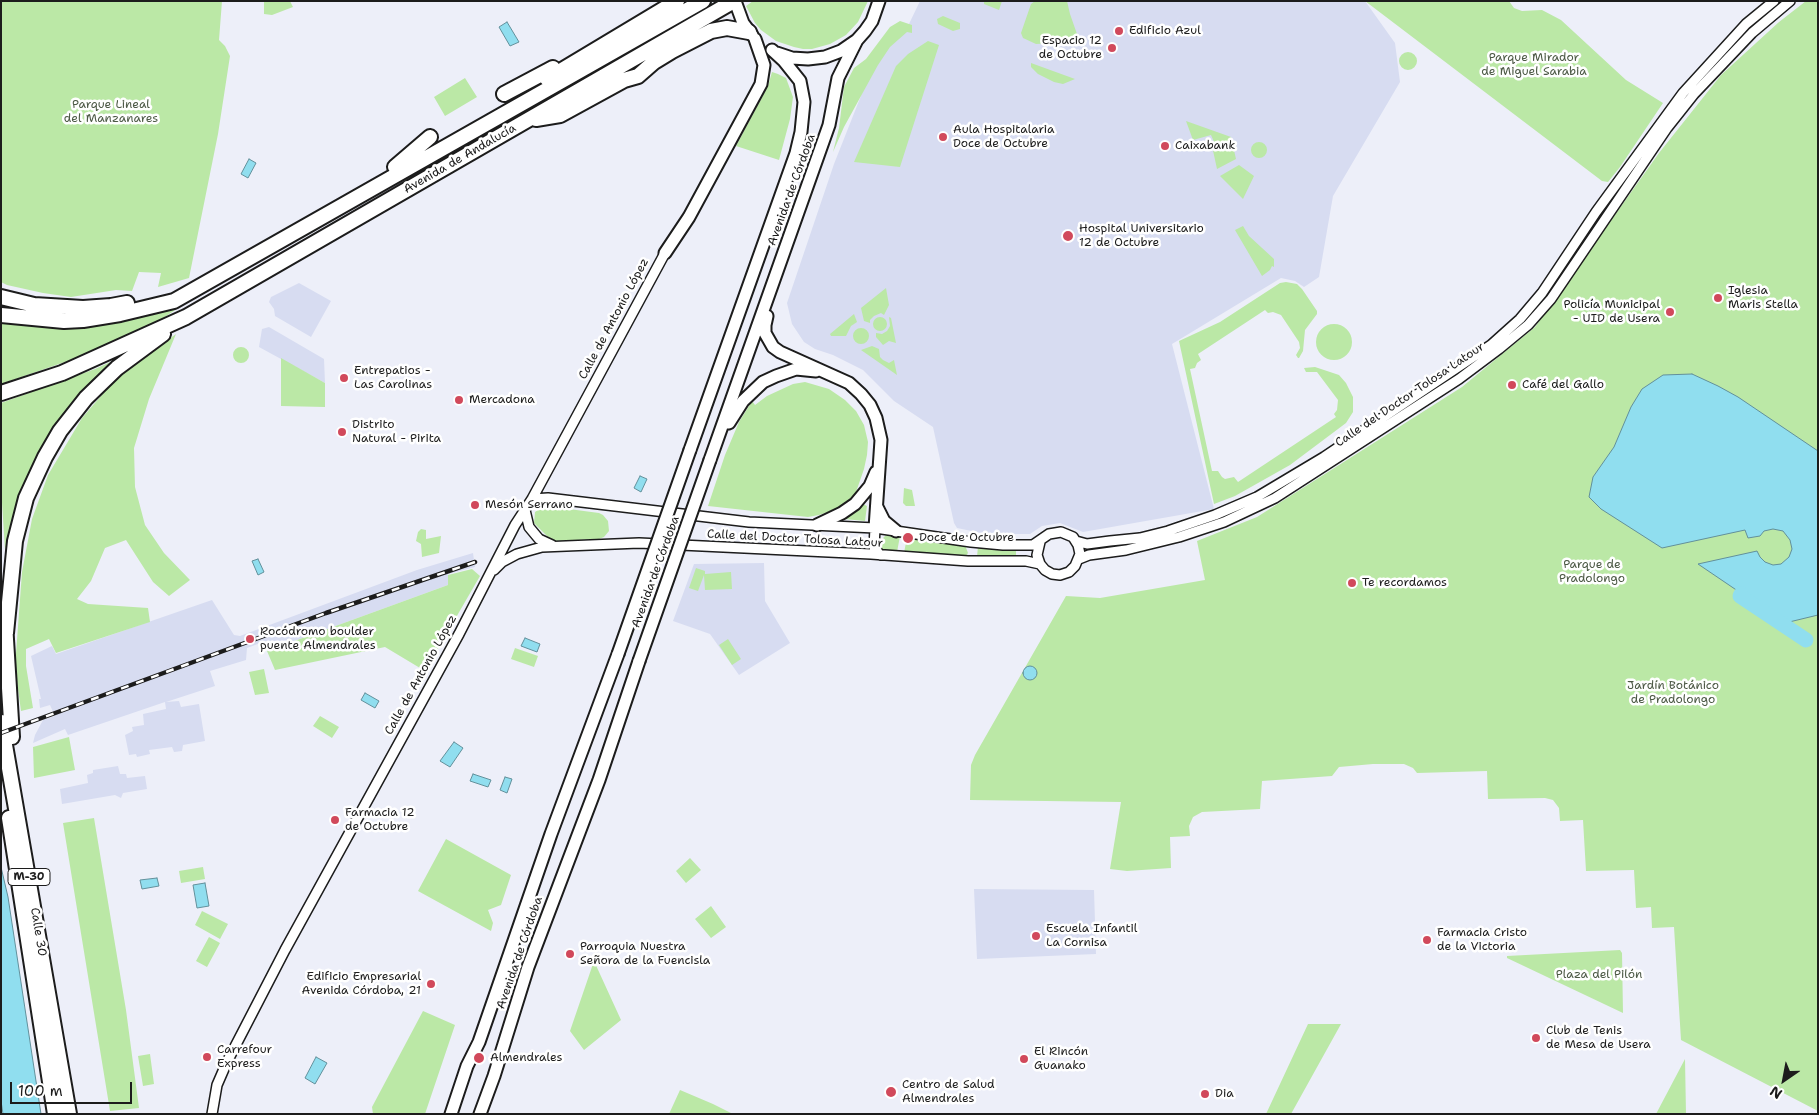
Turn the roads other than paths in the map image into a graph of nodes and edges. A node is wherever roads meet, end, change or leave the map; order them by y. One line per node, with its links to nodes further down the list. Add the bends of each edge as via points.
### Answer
1 (677, 1): 9 (highway)
2 (703, 1): 12 (highway, Avenida de Andalucía)
3 (879, 1): 8 (main road, via 872,21)
4 (1774, 1): 32 (street, Calle del Doctor Tolosa Latour, via 1746,24 1683,93 1542,293 1520,319 1491,344 1324,457 1257,497 1215,516 1140,538 1082,544)
5 (1790, 1): 37 (street, Calle del Doctor Tolosa Latour, via 1752,33 1694,94 1667,128 1551,299 1528,325 1499,349 1450,385 1275,498 1224,522 1179,537)
6 (735, 4): 7 (main road); 13 (highway, Avenida de Andalucía)
7 (752, 35): 10 (main road); 13 (highway, via 727,28 711,31 666,55 638,76 624,80 560,115); 17 (main road, via 764,65 761,84 689,217)
8 (857, 40): 10 (main road, via 841,51 808,60); 16 (main road, Avenida de Córdoba, via 838,78 830,126)
9 (610, 41): 11 (highway); 12 (highway, via 541,83)
10 (772, 50): 50 (main road, Avenida de Córdoba, bridge, via 800,81 804,102 796,153)
11 (504, 94)
12 (523, 103): 15 (highway, Avenida de Andalucía)
13 (526, 121): 21 (highway, Avenida de Andalucía)
14 (430, 137): 15 (highway)
15 (350, 200): 18 (highway, Avenida de Andalucía)
16 (798, 214): 22 (main road, via 765,322 765,333 776,350); 24 (main road, Avenida de Córdoba)
17 (664, 253): 26 (street, Calle de Antonio López)
18 (209, 282): 19 (highway, via 168,296 111,306 58,307); 20 (highway, via 174,301 104,317 64,321)
19 (1, 297)
20 (1, 315)
21 (186, 317): 23 (highway, via 62,373); 42 (highway, via 117,368 86,398 52,444 26,498 15,540)
22 (827, 373): 24 (main road, via 796,370 758,386 732,416); 25 (main road, via 849,383 870,405 881,440)
23 (1, 393)
24 (711, 459): 51 (main road, Avenida de Córdoba, bridge, via 528,967)
25 (880, 463): 27 (main road); 29 (main road, via 870,486 856,504)
26 (532, 499): 28 (street, Calle de Antonio López); 29 (street, Calle del Doctor Tolosa Latour, via 542,497 749,522)
27 (877, 506): 30 (main road); 31 (main road, via 884,521)
28 (525, 510): 35 (street, via 527,523 534,533 545,543); 40 (street, Calle de Antonio López)
29 (817, 525): 30 (street, Calle del Doctor Tolosa Latour)
30 (875, 528): 31 (street, Calle del Doctor Tolosa Latour); 36 (street, via 874,550)
31 (896, 531): 33 (street, Calle del Doctor Tolosa Latour)
32 (1076, 541): 34 (street, Calle del Doctor Tolosa Latour, via 1069,535 1056,532 1048,534); 37 (street)
33 (971, 542): 34 (street, Calle del Doctor Tolosa Latour, via 1029,546); 38 (street, via 973,552)
34 (1040, 542): 39 (street, via 1037,555)
35 (555, 546): 36 (street, Calle del Doctor Tolosa Latour, via 639,544); 40 (street, Calle del Doctor Tolosa Latour, via 517,554 502,562)
36 (880, 555): 38 (street, Calle del Doctor Tolosa Latour)
37 (1079, 559): 39 (street, Calle del Doctor Tolosa Latour, via 1072,570 1060,574 1049,572)
38 (968, 561): 39 (street, Calle del Doctor Tolosa Latour)
39 (1040, 564)
40 (491, 574): 49 (street, Calle de Antonio López, via 227,1062 217,1085)
41 (1, 593): 42 (highway)
42 (6, 633): 44 (highway, via 12,739)
43 (1, 722): 44 (highway, Calle 30 / M-30)
44 (4, 759): 45 (highway, Calle 30 / M-30, via 24,847); 46 (highway)
45 (49, 999): 47 (highway, Calle 30 / M-30); 48 (highway, via 68,1062)
46 (55, 1114)
47 (69, 1114)
48 (78, 1114)
49 (212, 1114)
50 (451, 1114)
51 (480, 1114)

